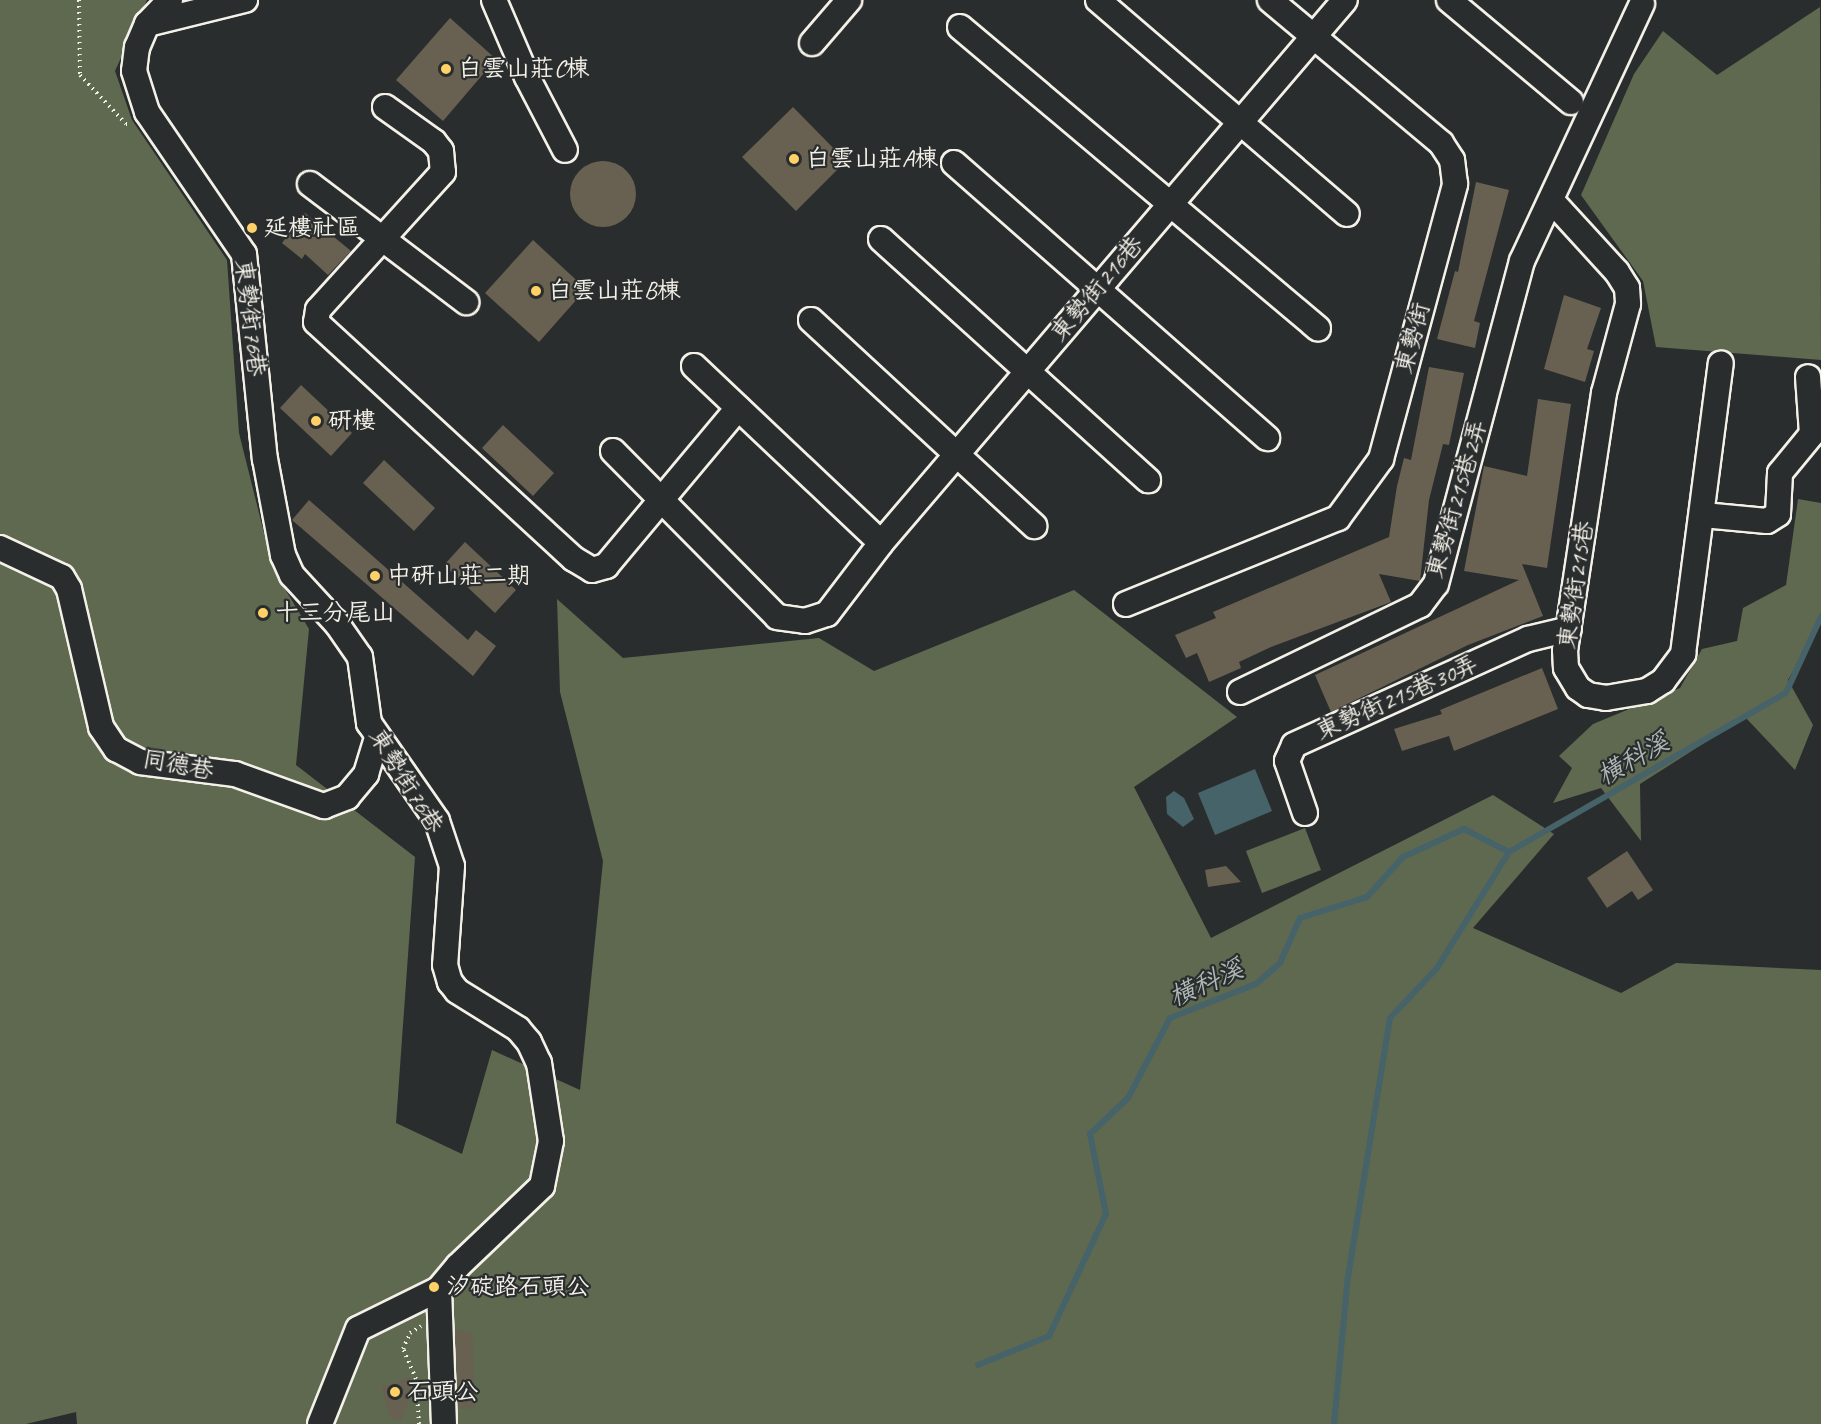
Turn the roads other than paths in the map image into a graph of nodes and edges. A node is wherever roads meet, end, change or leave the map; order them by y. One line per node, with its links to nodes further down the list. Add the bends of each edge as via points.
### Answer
1 (170, 0): 10 (street)
2 (245, 0): 10 (street)
3 (494, 0): 17 (street, via 527,78)
4 (849, 0): 13 (street)
5 (1098, 0): 16 (street)
6 (1270, 0): 12 (street, 東勢街)
7 (1345, 0): 12 (street)
8 (1449, 0): 14 (street)
9 (1646, 1): 20 (street, 東勢街215巷2弄)
10 (147, 24): 46 (street, 東勢街76巷, via 137,46 134,70 153,120 244,254 265,459 283,555 292,575 337,624 360,657 369,723)
11 (960, 27): 21 (street)
12 (1313, 35): 16 (street, 東勢街216巷); 43 (street, 東勢街, via 1441,143 1452,160 1455,184 1381,459 1338,518)
13 (812, 43)
14 (1571, 102)
15 (385, 107): 24 (street, via 434,141 444,162 443,172)
16 (1240, 122): 21 (street, 東勢街216巷); 22 (street)
17 (565, 150)
18 (954, 163): 25 (street)
19 (310, 184): 24 (street)
20 (1552, 201): 44 (street, 東勢街215巷, via 1617,272 1627,288 1628,304 1604,393); 45 (street, 東勢街215巷2弄, via 1534,229 1521,261 1436,584 1420,605)
21 (1170, 203): 25 (street, 東勢街216巷); 28 (street)
22 (1347, 214)
23 (880, 238): 31 (street)
24 (384, 240): 26 (street); 38 (street, via 316,317 318,327 381,378 574,559 592,570 606,566)
25 (1097, 289): 31 (street, 東勢街216巷); 34 (street)
26 (466, 302)
27 (811, 320): 36 (street)
28 (1318, 328)
29 (1721, 363): 39 (street, 東勢街215巷)
30 (694, 366): 33 (street)
31 (1027, 371): 36 (street, 東勢街216巷); 37 (street)
32 (1808, 377): 39 (street, via 1812,434 1780,473 1778,514 1767,521)
33 (738, 408): 38 (street); 41 (street)
34 (1267, 438)
35 (613, 451): 38 (street, 東勢街216巷)
36 (956, 454): 40 (street); 41 (street, 東勢街216巷)
37 (1148, 480)
38 (662, 500): 41 (street, 東勢街216巷, via 777,617 805,621 827,614)
39 (1703, 515): 44 (street, 東勢街215巷, via 1687,639 1677,664 1663,681 1628,697 1588,695 1578,688 1566,668)
40 (1034, 526)
41 (881, 543)
42 (0, 548): 46 (street, 同德巷, via 62,577 69,589 101,727 124,754 140,762 235,774 324,806 346,797 366,774)
43 (1126, 604)
44 (1569, 629): 47 (street, 東勢街215巷30弄, via 1528,639 1294,745 1287,761)
45 (1240, 692)
46 (377, 739): 48 (street, 東勢街76巷, via 437,821 452,866 445,965 450,982 518,1029 529,1042 539,1063 551,1141 542,1186)
47 (1305, 813)
48 (439, 1289): 49 (street, via 358,1329); 50 (street)
49 (320, 1424)
50 (444, 1424)

